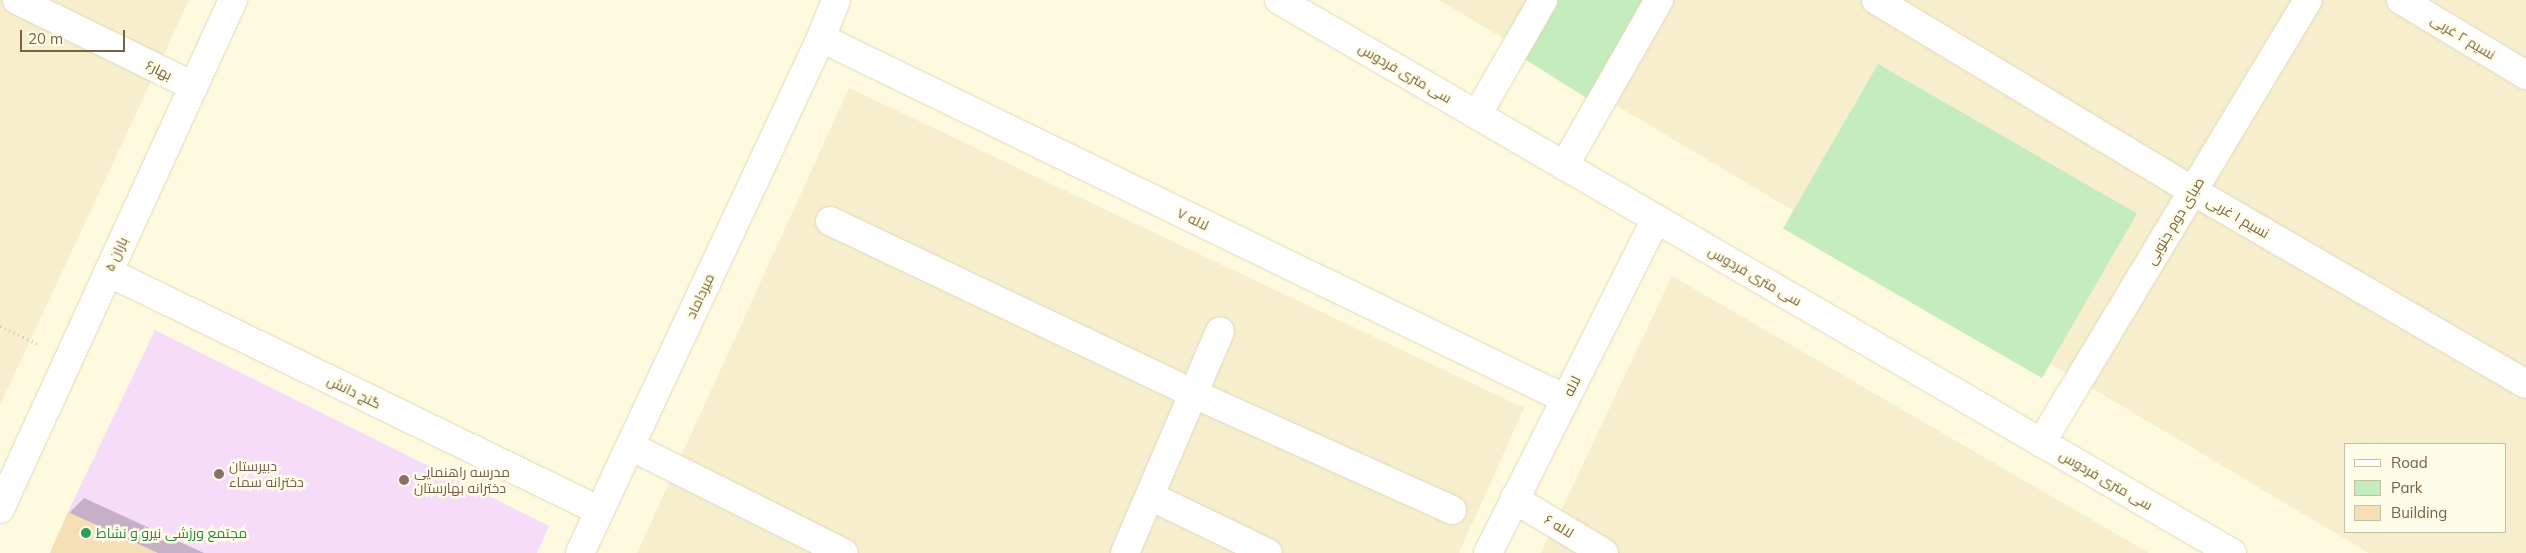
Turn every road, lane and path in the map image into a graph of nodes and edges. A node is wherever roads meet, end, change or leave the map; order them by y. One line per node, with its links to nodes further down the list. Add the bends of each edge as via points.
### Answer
1 (17, 0): 13 (street, بهار۶)
2 (233, 0): 13 (street, باران ۵)
3 (814, 0): 11 (street)
4 (836, 0): 11 (street, میرداماد)
5 (1279, 0): 14 (street, سی متری فردوس)
6 (1543, 0): 14 (street)
7 (1659, 0): 15 (street)
8 (1876, 0): 16 (street, نسیم ۱ غربی)
9 (2308, 0): 16 (street, صبای دوم جنوبی)
10 (2401, 0): 12 (street, نسیم ۲ غربی)
11 (821, 38): 25 (street, لاله ۷); 27 (street, میرداماد)
12 (2526, 75)
13 (193, 86): 19 (street, باران ۵)
14 (1477, 115): 15 (street, سی متری فردوس)
15 (1564, 166): 17 (street, سی متری فردوس)
16 (2193, 191): 23 (street, نسیم ۱ غربی); 26 (street, صبای دوم جنوبی)
17 (1656, 219): 25 (street, لاله); 26 (street, سی متری فردوس)
18 (830, 221): 24 (street)
19 (108, 272): 22 (street, باران ۵); 32 (street, گنج دانش)
20 (0, 326): 22 (path)
21 (1220, 331): 24 (street)
22 (69, 359): 30 (street, باران ۵)
23 (2526, 384)
24 (1194, 394): 28 (street); 31 (street)
25 (1565, 399): 29 (street, لاله)
26 (2042, 442): 39 (street, سی متری فردوس)
27 (630, 446): 32 (street, میرداماد); 34 (street)
28 (1150, 496): 35 (street); 36 (street)
29 (1514, 499): 37 (street, لاله); 38 (street, لاله ۶)
30 (0, 509)
31 (1452, 510)
32 (600, 511): 33 (street, میرداماد)
33 (580, 553)
34 (844, 553)
35 (1125, 553)
36 (1268, 553)
37 (1488, 553)
38 (1604, 553)
39 (2232, 553)

